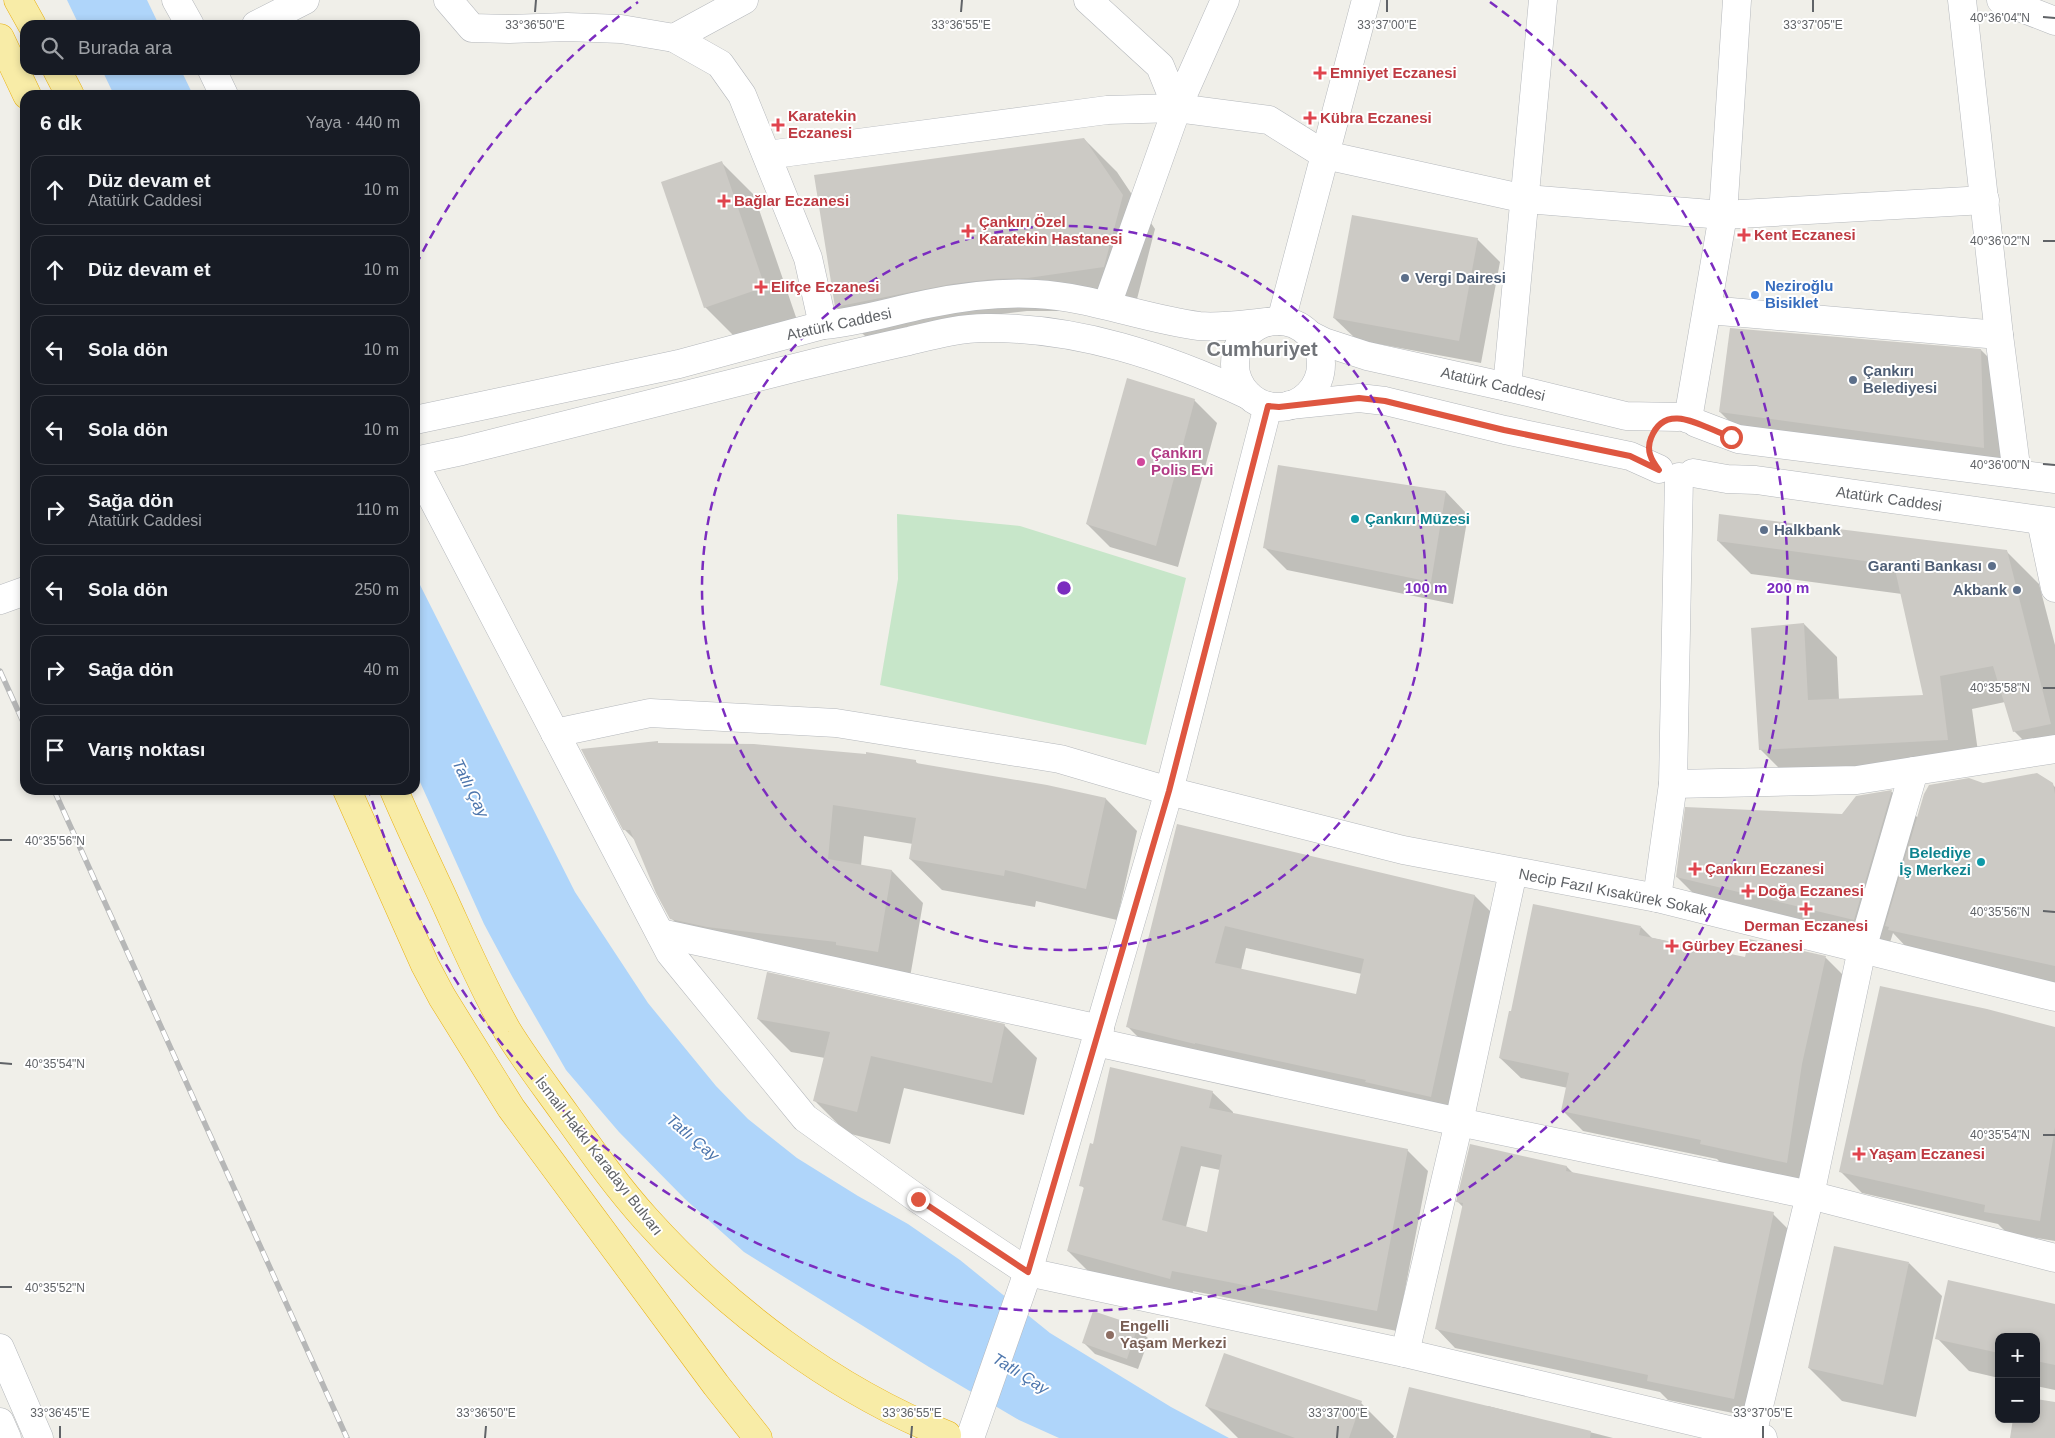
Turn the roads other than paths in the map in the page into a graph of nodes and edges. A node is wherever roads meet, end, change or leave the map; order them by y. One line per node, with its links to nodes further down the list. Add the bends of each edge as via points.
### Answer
1 (18, 0): 13 (highway)
2 (176, 0): 14 (street)
3 (305, 0): 15 (street)
4 (448, 0): 18 (street, via 472,28 622,29)
5 (744, 0): 18 (street)
6 (1088, 0): 24 (street, via 1160,66)
7 (1225, 0): 24 (street)
8 (1366, 0): 26 (street)
9 (1543, 0): 27 (street)
10 (1737, 0): 29 (street)
11 (1962, 0): 28 (street)
12 (2000, 0): 16 (street)
13 (29, 20)
14 (187, 20)
15 (266, 20)
16 (2055, 21)
17 (0, 38): 21 (highway)
18 (674, 38): 25 (street, via 720,64 742,95)
19 (60, 75): 22 (highway)
20 (214, 75): 23 (street)
21 (25, 90)
22 (67, 90)
23 (222, 90)
24 (1177, 108): 25 (street, via 1107,110); 26 (street, via 1269,120); 30 (street)
25 (767, 155): 33 (street, via 808,258)
26 (1325, 155): 27 (street); 32 (street)
27 (1526, 199): 29 (street); 36 (street)
28 (1985, 200): 29 (street); 35 (street)
29 (1723, 215): 31 (street)
30 (1107, 305): 32 (street, Atatürk Caddesi, via 1201,326); 33 (street, Atatürk Caddesi, via 1034,294 966,298)
31 (1708, 310): 35 (street); 39 (street)
32 (1274, 322): 34 (street, via 1302,328); 37 (street, via 1249,332 1236,352 1235,364 1241,386)
33 (823, 325): 38 (street, Atatürk Caddesi, via 679,364)
34 (1310, 335): 36 (street, Atatürk Caddesi, via 1367,356); 37 (street, via 1320,354 1320,376 1309,394)
35 (1999, 335): 43 (street)
36 (1507, 386): 39 (street, Atatürk Caddesi, via 1626,416)
37 (1269, 402): 40 (street, Atatürk Caddesi, via 1190,368 1127,348 1039,332 984,328 943,333 854,353); 42 (street, Atatürk Caddesi, via 1359,398 1385,401 1630,456); 53 (street)
38 (420, 419)
39 (1687, 420): 42 (street, via 1702,429 1708,445 1705,461); 42 (street, via 1659,424 1649,442 1651,457); 43 (street, Atatürk Caddesi, via 1738,439)
40 (420, 462)
41 (420, 473): 49 (street)
42 (1677, 473): 45 (street, Atatürk Caddesi, via 1756,480); 52 (street)
43 (2017, 474): 44 (street, Atatürk Caddesi)
44 (2055, 479)
45 (2048, 521): 46 (street)
46 (2055, 588)
47 (20, 593): 48 (street)
48 (0, 600)
49 (556, 733): 53 (street, Necip Fazıl Kısakürek Sokak, via 650,713 836,723 1060,759); 58 (street)
50 (2055, 749): 51 (street)
51 (1914, 771): 52 (street, via 1857,780); 59 (street)
52 (1673, 784): 57 (street)
53 (1169, 791): 56 (street, Necip Fazıl Kısakürek Sokak, via 1402,850); 61 (street)
54 (349, 795): 73 (highway, via 425,965 511,1108)
55 (396, 795): 69 (highway, İsmail Hakkı Karadayı Bulvarı, via 475,969 509,1033 534,1072 645,1218 709,1281 806,1360 896,1412)
56 (1513, 872): 57 (street, Necip Fazıl Kısakürek Sokak); 62 (street)
57 (1657, 898): 59 (street, Necip Fazıl Kısakürek Sokak)
58 (660, 933): 61 (street); 65 (street, via 670,953 805,1118)
59 (1862, 949): 60 (street, Necip Fazıl Kısakürek Sokak); 63 (street)
60 (2055, 997)
61 (1098, 1035): 62 (street); 65 (street)
62 (1459, 1122): 63 (street); 67 (street)
63 (1810, 1195): 64 (street); 70 (street)
64 (2055, 1258)
65 (1028, 1272): 67 (street); 69 (street, via 980,1409)
66 (0, 1348): 72 (street)
67 (1404, 1353): 70 (street)
68 (0, 1422): 71 (street)
69 (959, 1437): 74 (highway, via 924,1435)
70 (1757, 1437)
71 (7, 1438)
72 (39, 1438)
73 (758, 1438)
74 (915, 1438)

